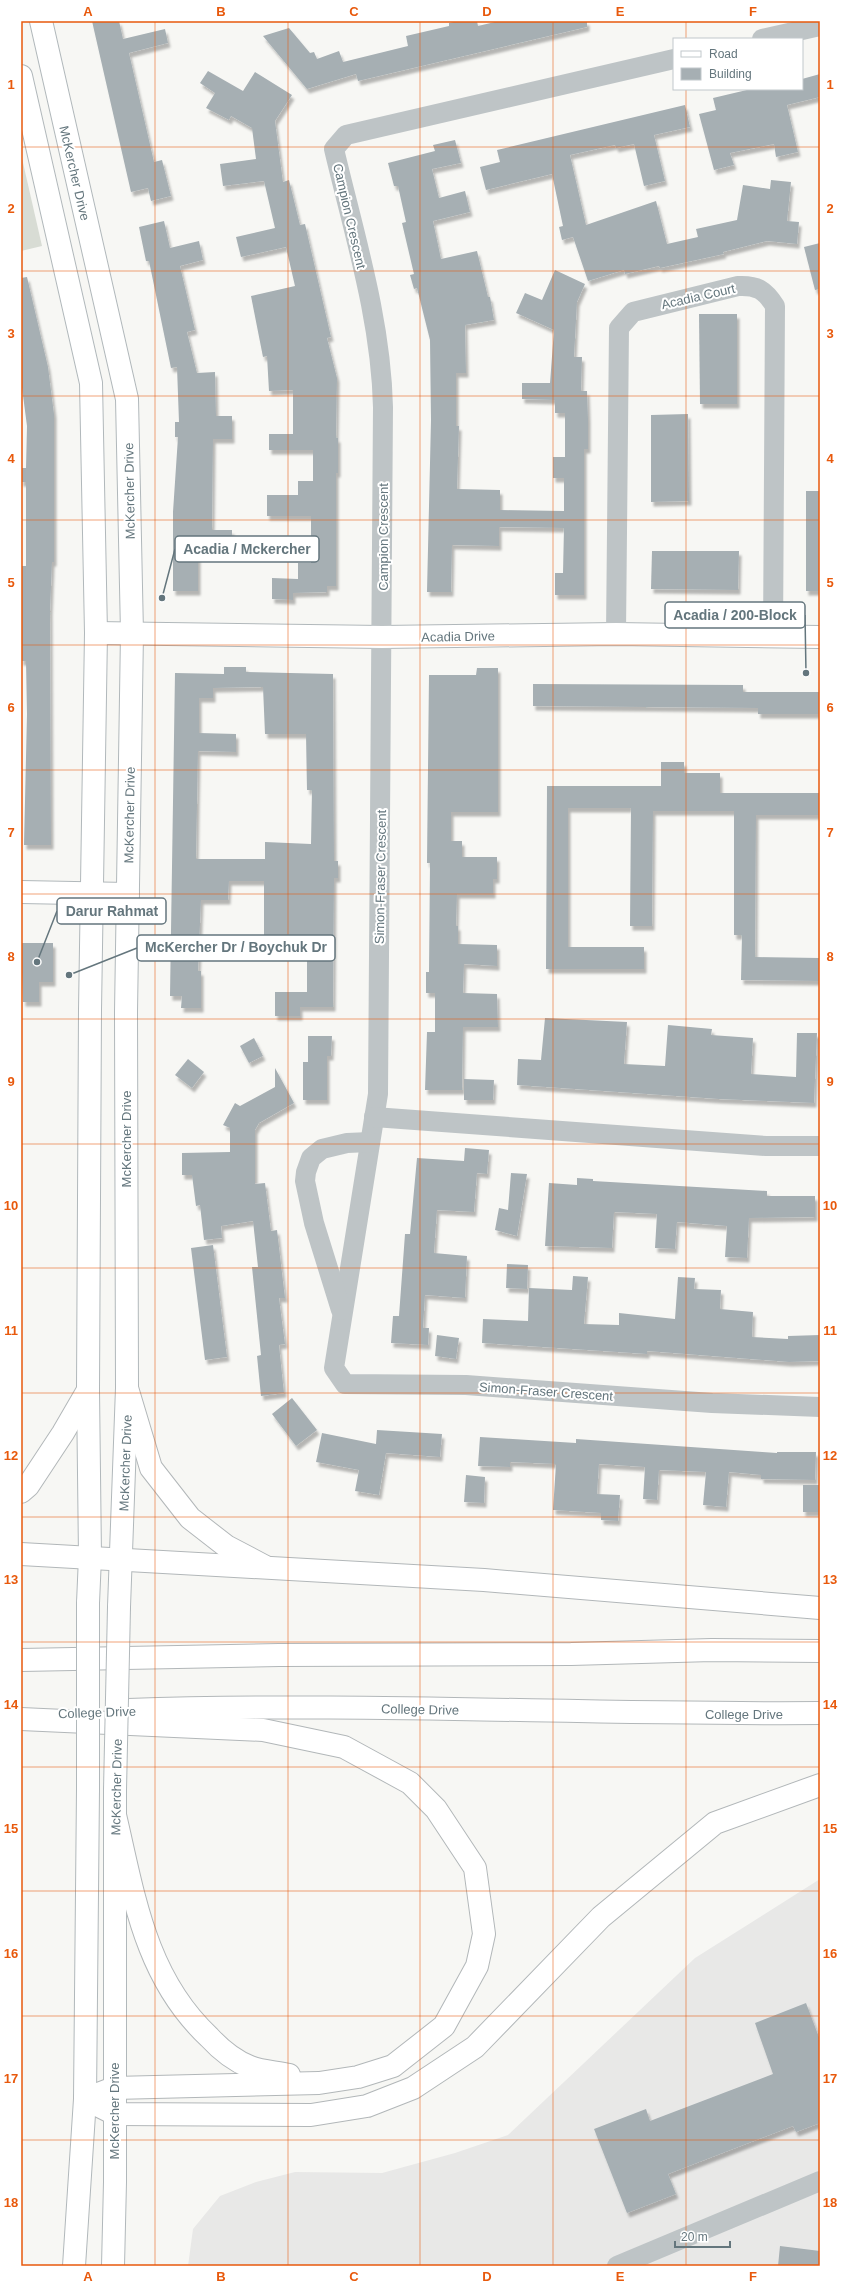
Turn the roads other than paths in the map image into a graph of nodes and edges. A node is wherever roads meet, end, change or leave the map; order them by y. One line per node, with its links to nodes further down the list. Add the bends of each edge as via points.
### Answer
1 (41, 21): 7 (main road, McKercher Drive, via 127,399)
2 (820, 26): 3 (street)
3 (766, 38)
4 (673, 59): 10 (street, Campion Crescent, via 346,134 334,149 377,331 382,369)
5 (21, 76): 6 (main road, via 91,383)
6 (96, 633): 7 (main road, Acadia Drive); 13 (main road)
7 (132, 633): 10 (main road, Acadia Drive); 14 (main road, McKercher Drive)
8 (616, 634): 9 (main road, Acadia Drive); 9 (street, Acadia Court, via 619,328 633,312 748,285 767,293 775,306); 10 (main road, Acadia Drive)
9 (773, 636): 11 (main road, Acadia Drive)
10 (382, 637): 15 (street, Simon-Fraser Crescent, via 378,1094)
11 (820, 637)
12 (21, 892): 13 (main road)
13 (93, 894): 14 (main road); 20 (main road)
14 (128, 894): 19 (main road, McKercher Drive)
15 (374, 1117): 16 (street, Simon-Fraser Crescent); 17 (street, via 751,1145)
16 (370, 1142): 18 (street, Simon-Fraser Crescent); 18 (street, Simon-Fraser Crescent, via 347,1143 322,1149 310,1158 306,1172 305,1181 314,1223)
17 (820, 1146)
18 (343, 1315): 21 (street, Simon-Fraser Crescent, via 334,1368 344,1384 466,1386 712,1403)
19 (127, 1388): 25 (main road, McKercher Drive); 26 (main road, via 151,1468 190,1518 226,1546)
20 (88, 1390): 22 (main road, via 63,1433 28,1486); 24 (main road)
21 (820, 1407)
22 (21, 1492)
23 (21, 1554): 24 (main road)
24 (90, 1556): 25 (main road); 37 (main road, bridge)
25 (122, 1560): 26 (main road); 34 (main road, McKercher Drive, bridge)
26 (271, 1569): 27 (main road, via 484,1580)
27 (820, 1608)
28 (820, 1651): 29 (main road, via 712,1650)
29 (21, 1660)
30 (820, 1713): 31 (main road, College Drive, via 370,1708 170,1709)
31 (21, 1714)
32 (21, 1719): 35 (main road, via 270,1731 344,1747 410,1783 436,1809 475,1868 484,1934 477,1966 444,2026 416,2050 393,2066 358,2077)
33 (820, 1785): 38 (main road, via 715,1823 601,1917 475,2047 413,2088 367,2106 311,2115)
34 (115, 1815): 35 (main road, via 142,1929 165,1983 197,2027 221,2050 250,2067); 36 (main road, McKercher Drive)
35 (319, 2083): 36 (main road)
36 (114, 2088): 37 (main road); 38 (main road, McKercher Drive)
37 (85, 2099): 38 (main road); 40 (main road)
38 (115, 2114): 41 (main road, McKercher Drive)
39 (820, 2181): 42 (street)
40 (74, 2266)
41 (113, 2266)
42 (617, 2266)

